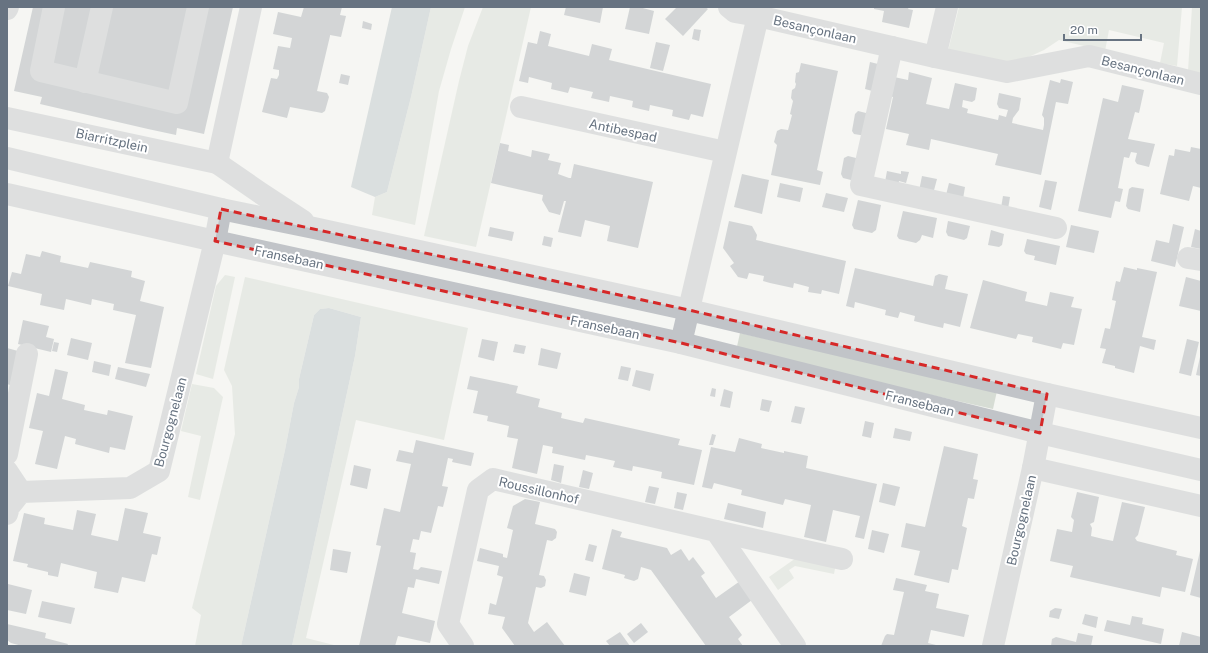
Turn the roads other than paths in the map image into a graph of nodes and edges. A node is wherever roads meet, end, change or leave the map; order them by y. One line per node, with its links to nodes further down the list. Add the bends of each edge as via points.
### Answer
1 (54, 7): 10 (street, via 41,71)
2 (102, 7): 10 (street)
3 (198, 7): 10 (street, via 177,103)
4 (252, 7): 16 (street)
5 (729, 7): 7 (street, via 735,12)
6 (947, 7): 9 (street)
7 (758, 16): 8 (street, Besançonlaan); 14 (street, Besançonlaan)
8 (892, 47): 9 (street, Besançonlaan); 20 (street, via 861,185)
9 (935, 57): 11 (street, Besançonlaan, via 1007,72 1088,56)
10 (86, 82)
11 (1201, 84)
12 (521, 107): 14 (street, Antibespad)
13 (7, 118): 16 (street, Biarritzplein)
14 (725, 152): 22 (street, Besançonlaan)
15 (7, 158): 18 (street)
16 (217, 163): 19 (street, Biarritzplein)
17 (7, 194): 21 (street, Fransebaan)
18 (221, 209): 19 (street); 21 (street, Bourgognelaan)
19 (314, 228): 22 (street)
20 (1056, 228)
21 (215, 241): 23 (street, Fransebaan); 32 (street, Bourgognelaan, via 159,471 130,488)
22 (689, 310): 23 (street, Besançonlaan); 25 (street)
23 (681, 343): 27 (street, Fransebaan)
24 (27, 354): 28 (street)
25 (1048, 394): 26 (street); 27 (street, Bourgognelaan)
26 (1201, 428)
27 (1040, 434): 29 (street, Bourgognelaan); 30 (street, Fransebaan)
28 (7, 454)
29 (1033, 468): 33 (street); 39 (street, Bourgognelaan)
30 (1201, 470)
31 (7, 471): 32 (street)
32 (20, 492): 34 (street, via 8,507)
33 (1201, 506)
34 (7, 514)
35 (716, 531): 36 (street, Roussillonhof); 37 (street, Roussillonhof, via 493,479 478,490 448,624); 38 (street)
36 (842, 559)
37 (463, 646)
38 (795, 646)
39 (993, 646)

